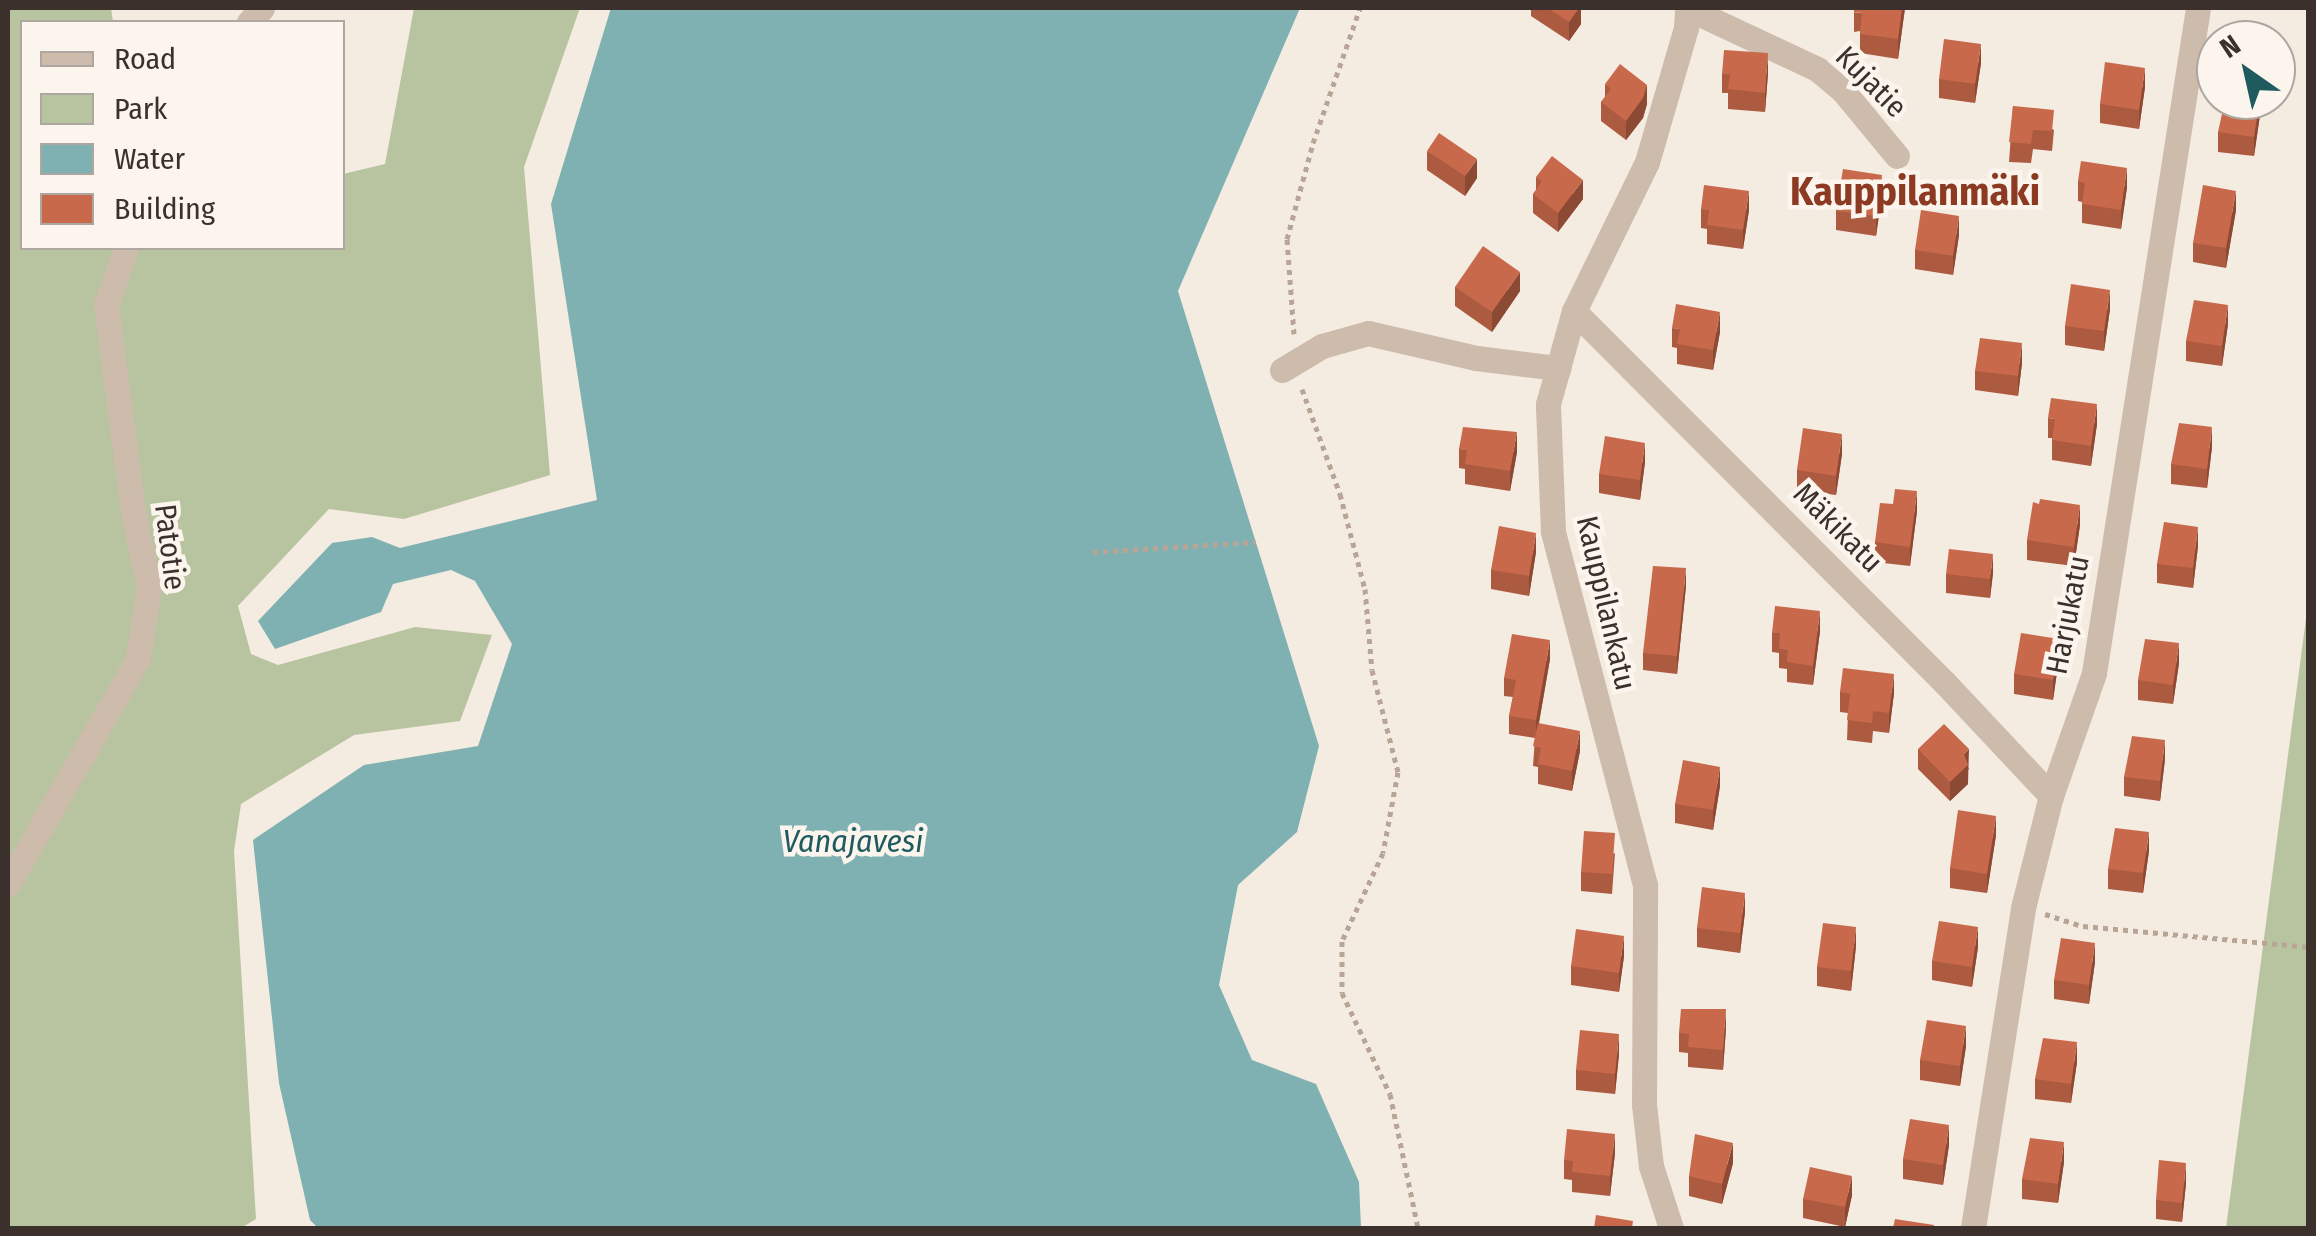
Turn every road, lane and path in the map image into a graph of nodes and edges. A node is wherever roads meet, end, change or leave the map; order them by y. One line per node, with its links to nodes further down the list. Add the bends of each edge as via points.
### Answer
1 (1360, 8): 7 (path, via 1286,238)
2 (1687, 8): 4 (street, Kujatie, via 1817,69); 6 (street, Kauppilankatu, via 1647,162)
3 (2198, 8): 11 (street, Harjukatu, via 2094,674)
4 (1897, 156)
5 (125, 250): 12 (street, Patotie, via 106,305 149,586 138,660)
6 (1574, 311): 8 (street, Kauppilankatu); 11 (street, Mäkikatu)
7 (1289, 366): 8 (street, via 1322,346 1368,333 1476,358); 15 (path, via 1365,589 1372,670 1398,772 1383,853 1342,941 1342,993 1390,1094)
8 (1558, 368): 16 (street, Kauppilankatu, via 1548,404 1553,531 1645,885 1644,1105 1651,1166)
9 (1256, 542): 10 (path)
10 (1093, 552)
11 (2050, 796): 13 (street, Harjukatu)
12 (8, 884)
13 (2023, 908): 14 (path, via 2083,926); 17 (street, Harjukatu)
14 (2308, 947)
15 (1418, 1228)
16 (1671, 1228)
17 (1974, 1228)

